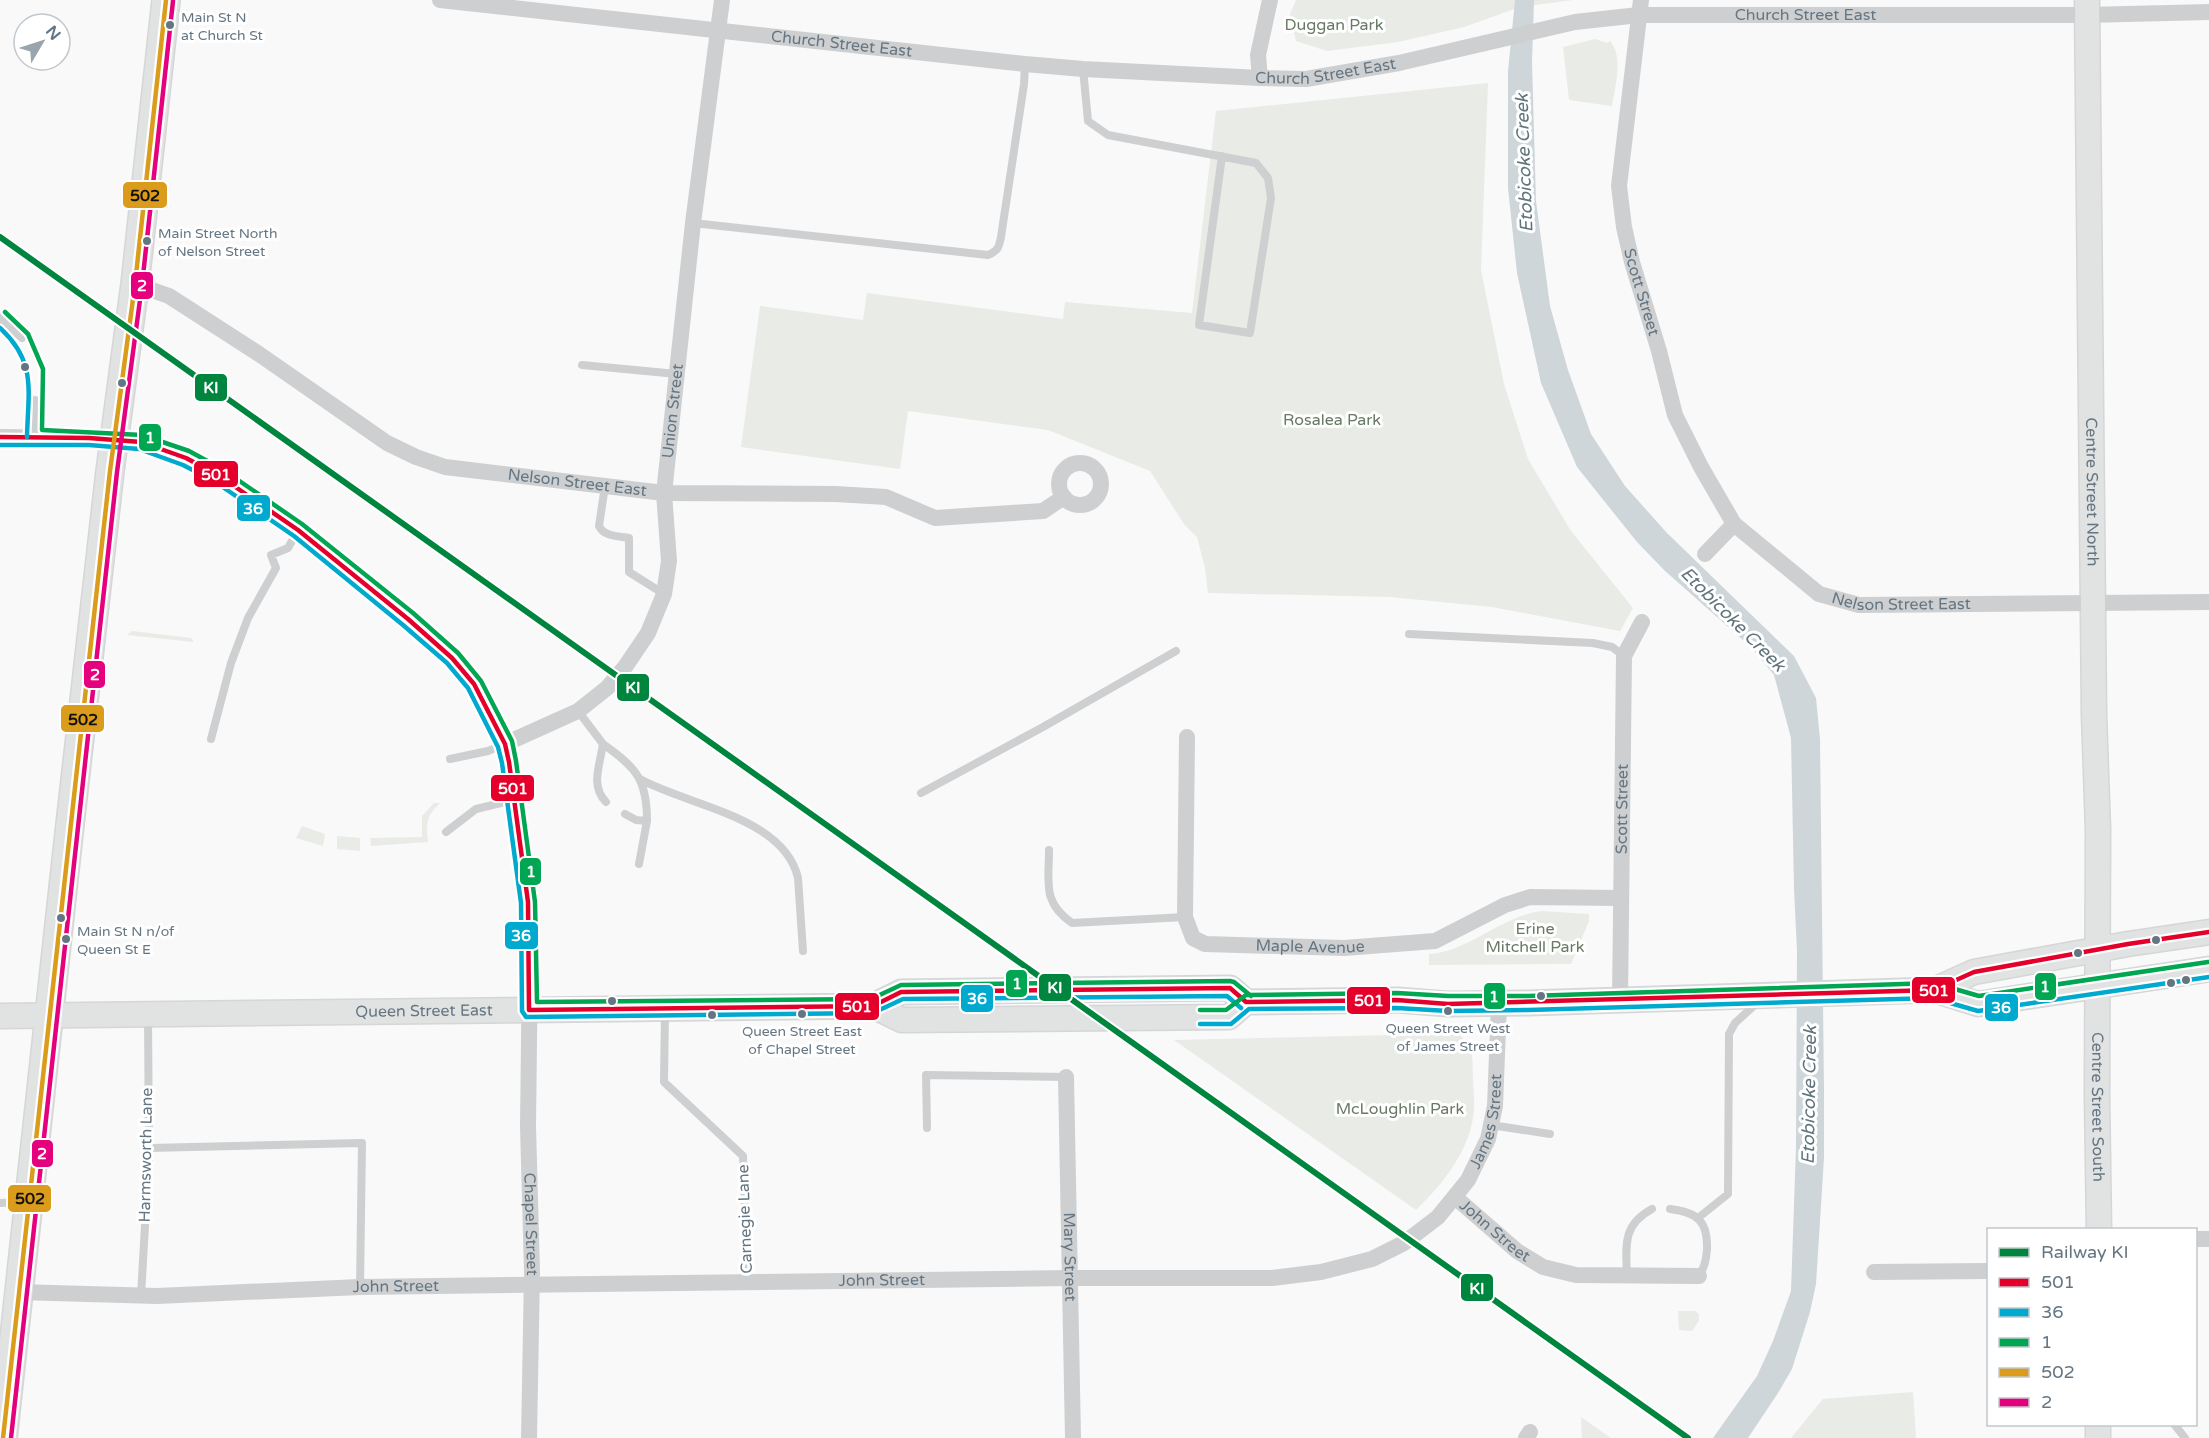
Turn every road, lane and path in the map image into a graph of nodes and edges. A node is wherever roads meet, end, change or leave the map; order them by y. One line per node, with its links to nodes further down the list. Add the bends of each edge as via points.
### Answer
1 (166, 0): 14 (main road)
2 (440, 0): 8 (street, Church Street East)
3 (722, 0): 8 (street, Union Street)
4 (1270, 0): 11 (street, via 1258,55)
5 (1640, 7): 6 (street, Church Street East); 11 (street, Church Street East, via 1398,63 1306,79); 26 (street, Scott Street, via 1619,186 1624,227 1675,415)
6 (2087, 8): 7 (street, Church Street East); 31 (main road, Centre Street North)
7 (2209, 12)
8 (718, 31): 9 (street, Church Street East); 13 (street, Union Street)
9 (1025, 64): 10 (street, Church Street East); 13 (lane, via 1001,237 994,253 893,246)
10 (1083, 69): 11 (street, Church Street East); 12 (lane, via 1088,121 1107,135)
11 (1260, 78)
12 (1222, 156): 12 (lane, via 1256,163 1268,178 1271,198 1251,333 1199,325)
13 (693, 223): 18 (street, Union Street)
14 (135, 284): 22 (main road); 23 (street, Nelson Street East, via 169,296 387,443 416,457 445,467)
15 (0, 318): 16 (lane)
16 (22, 338)
17 (582, 365): 18 (lane)
18 (677, 374): 24 (street, Union Street)
19 (35, 400): 21 (lane)
20 (0, 437): 21 (street, Chapel Street)
21 (34, 437): 22 (street, Chapel Street)
22 (114, 440): 27 (street, Chapel Street, via 141,442 186,458 218,475); 66 (main road)
23 (605, 486): 24 (street, Nelson Street East); 29 (lane, via 601,530 629,538 629,572)
24 (664, 493): 25 (street, Nelson Street East, via 886,497 935,518 1043,512); 29 (street, Union Street, via 669,561)
25 (1064, 497)
26 (1734, 524): 28 (street); 31 (street, Nelson Street East, via 1819,594 1859,605)
27 (298, 530): 38 (lane, via 288,548 272,555 276,568 248,618 231,663); 39 (street, Chapel Street, via 452,658 474,684)
28 (1705, 554)
29 (664, 594): 36 (street, Union Street, via 648,633 625,667 607,688)
30 (2209, 602): 31 (street, Nelson Street East)
31 (2093, 603): 54 (main road, Centre Street North)
32 (1642, 622): 35 (street, Scott Street)
33 (1409, 634): 35 (lane, via 1593,643 1612,647)
34 (1176, 651): 43 (lane)
35 (1624, 656): 51 (street, Scott Street)
36 (578, 711): 39 (street, Union Street); 40 (lane)
37 (1187, 737): 52 (street)
38 (211, 739)
39 (505, 744): 41 (lane); 44 (street, Chapel Street)
40 (603, 744): 42 (lane); 45 (lane, via 596,787)
41 (450, 759)
42 (640, 779): 47 (lane, via 647,796); 55 (lane, via 746,822 779,843 798,878)
43 (921, 793)
44 (514, 800): 48 (lane, via 476,809); 63 (street, Chapel Street, via 528,902)
45 (606, 802)
46 (625, 814): 47 (lane)
47 (647, 821): 50 (lane)
48 (446, 832)
49 (1049, 850): 52 (lane, via 1048,897 1072,923)
50 (639, 864)
51 (1621, 898): 52 (street, Maple Avenue, via 1530,897 1505,905 1435,941 1344,948 1205,944 1193,938); 60 (street, Scott Street)
52 (1185, 917)
53 (2209, 932): 54 (main road, Queen Street East)
54 (2099, 950): 57 (main road, Centre Street North); 58 (main road, Queen Street East, via 1974,972)
55 (803, 951)
56 (2209, 969): 57 (main road, Queen Street East)
57 (2099, 984): 58 (main road, Queen Street East, via 1978,1004); 78 (main road, Centre Street South)
58 (1934, 990): 59 (main road, Queen Street East)
59 (1766, 995): 60 (main road, Queen Street East); 77 (lane, via 1735,1023 1729,1034 1728,1194)
60 (1620, 1001): 61 (main road, Queen Street East)
61 (1499, 1002): 62 (main road, Queen Street East, via 1246,1002 1229,1017 902,1020 873,1006); 68 (street, James Street)
62 (665, 1009): 63 (main road, Queen Street East); 84 (lane, Carnegie Lane, via 664,1082 743,1156)
63 (529, 1010): 64 (main road, Queen Street East); 85 (street, Chapel Street)
64 (148, 1014): 66 (main road, Queen Street East); 71 (lane, Harmsworth Lane)
65 (0, 1016): 66 (main road, Queen Street East)
66 (48, 1016): 73 (main road)
67 (1066, 1077): 69 (lane, via 926,1075); 83 (street, Mary Street)
68 (1491, 1125): 70 (lane); 72 (street, James Street, via 1480,1160)
69 (927, 1128)
70 (1550, 1134)
71 (149, 1148): 86 (lane, via 362,1143); 88 (lane, Harmsworth Lane)
72 (1456, 1198): 81 (street, John Street, via 1516,1251 1543,1268 1576,1275); 83 (street, John Street, via 1427,1227 1384,1254 1320,1272 1272,1278)
73 (28, 1202): 74 (lane); 87 (main road)
74 (0, 1203)
75 (1652, 1209): 81 (lane, via 1633,1223 1626,1239)
76 (1670, 1209): 77 (lane, via 1684,1210)
77 (1698, 1218): 82 (lane, via 1708,1233 1706,1265)
78 (2099, 1228)
79 (1987, 1271): 80 (street)
80 (1874, 1272)
81 (1627, 1276): 82 (street, John Street)
82 (1699, 1276)
83 (1070, 1278): 84 (street, John Street); 92 (street, Mary Street)
84 (748, 1283): 85 (street, John Street)
85 (532, 1286): 86 (street, John Street); 91 (street, Chapel Street)
86 (360, 1287): 88 (street, John Street)
87 (18, 1292): 88 (street, John Street); 90 (main road)
88 (141, 1296)
89 (2175, 1426): 93 (lane)
90 (3, 1438)
91 (529, 1438)
92 (1073, 1438)
93 (2185, 1438)

